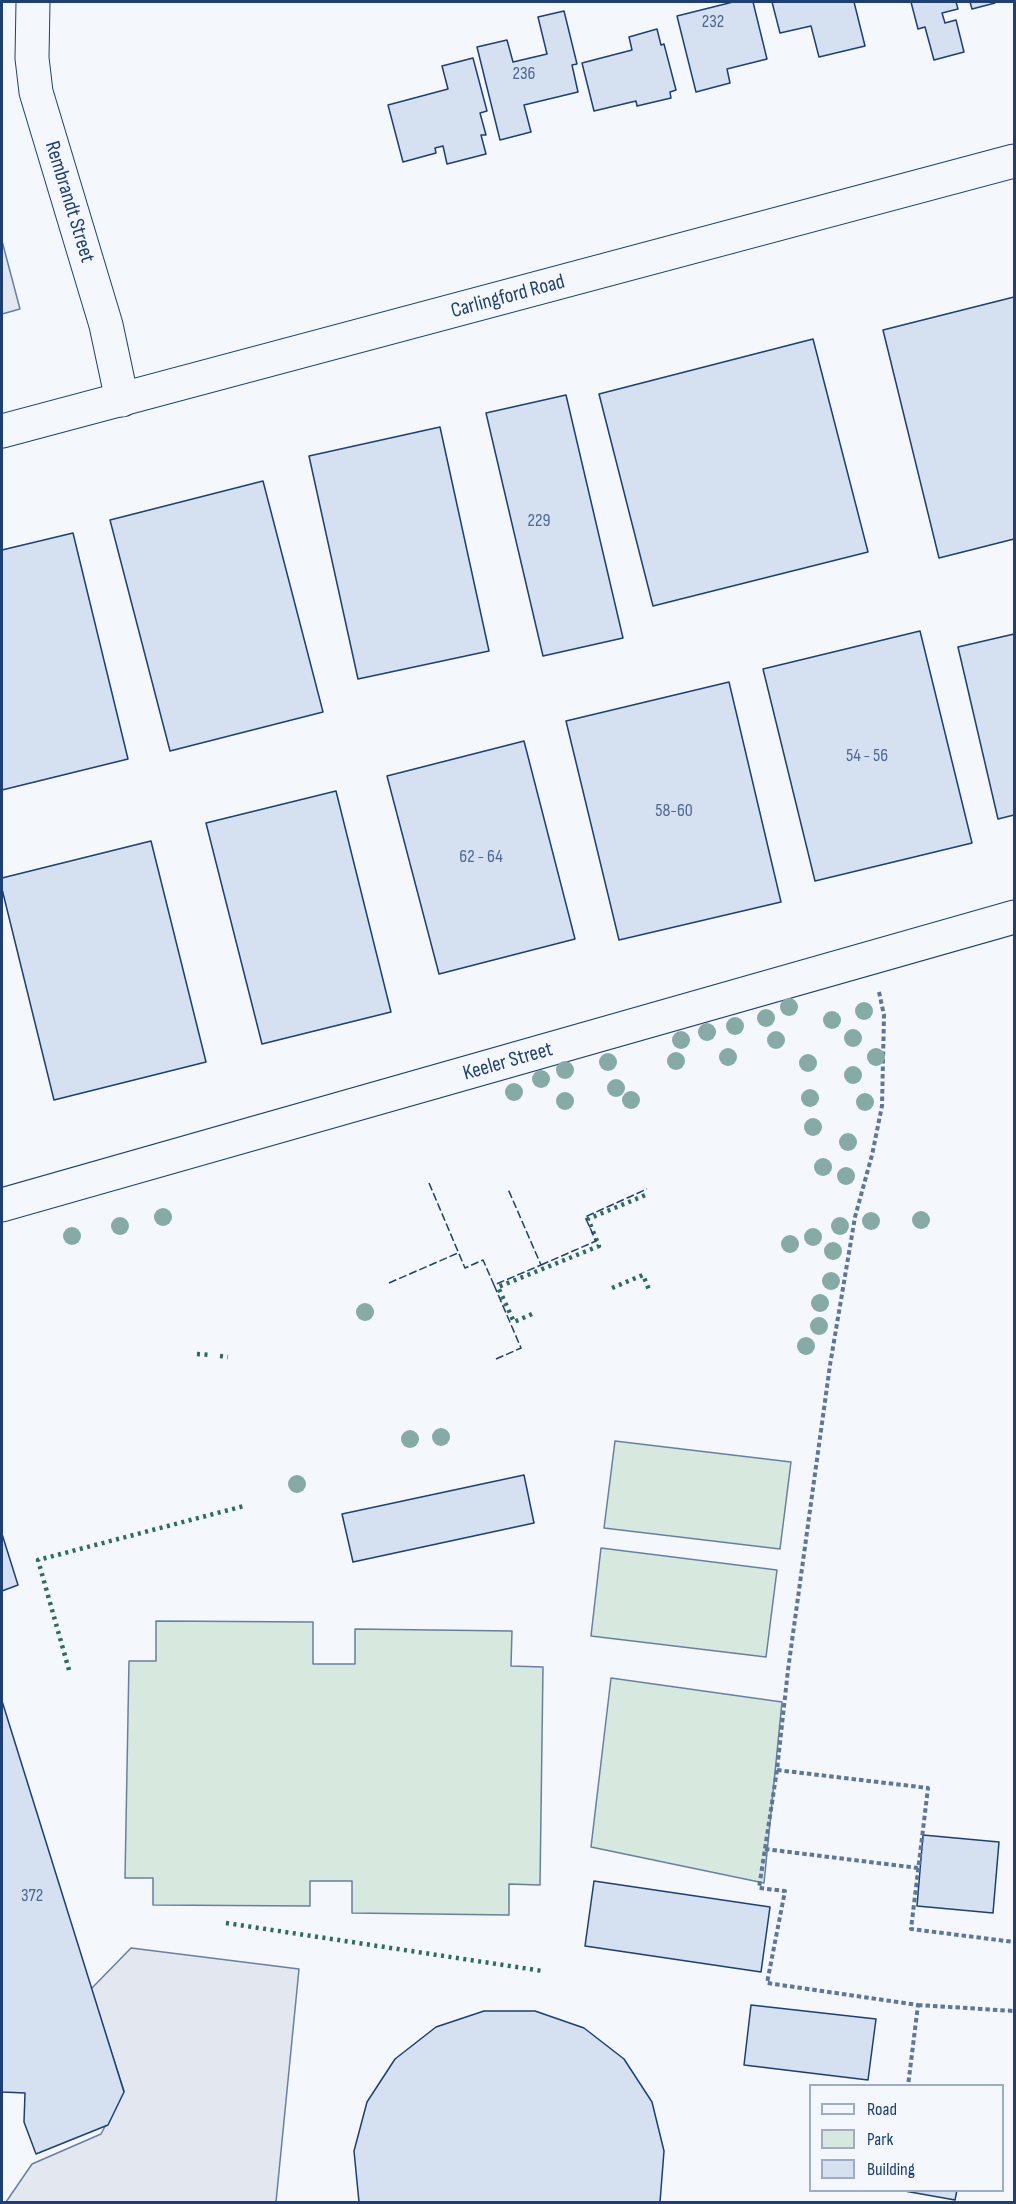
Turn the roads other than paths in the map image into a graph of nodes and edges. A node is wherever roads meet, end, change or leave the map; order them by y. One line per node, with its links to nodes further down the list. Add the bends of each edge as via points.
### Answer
1 (33, 2): 3 (street, Rembrandt Street, via 36,92 106,325)
2 (1014, 161): 3 (street, Carlingford Road)
3 (122, 400): 4 (street, Carlingford Road)
4 (2, 431)
5 (1014, 917): 6 (street, Keeler Street)
6 (2, 1205)

